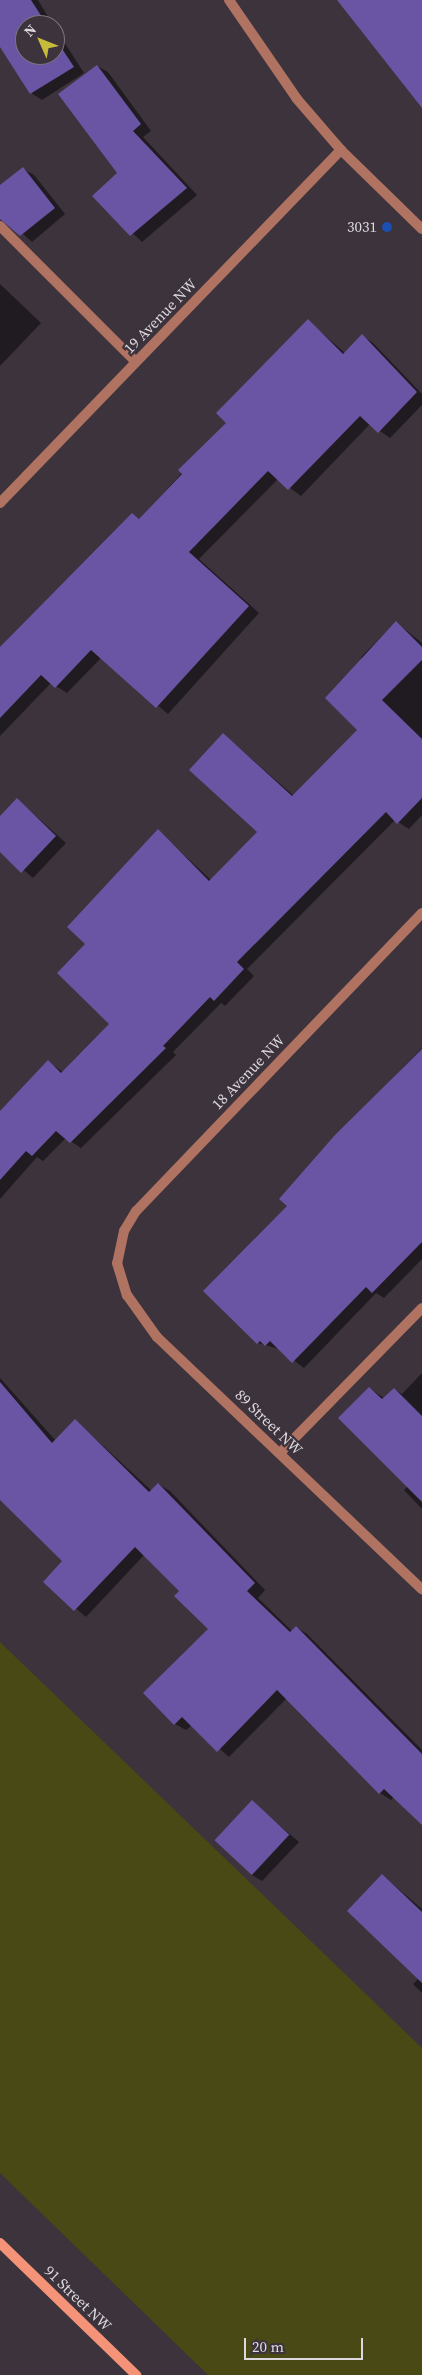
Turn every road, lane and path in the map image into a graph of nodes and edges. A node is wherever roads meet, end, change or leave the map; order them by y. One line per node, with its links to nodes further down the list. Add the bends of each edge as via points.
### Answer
1 (229, 0): 2 (street, via 297,99)
2 (341, 150): 4 (street); 5 (street, 19 Avenue NW)
3 (0, 226): 5 (street)
4 (422, 229)
5 (136, 362): 6 (street, 19 Avenue NW)
6 (0, 503)
7 (422, 914): 8 (street, 18 Avenue NW, via 136,1211 124,1231)
8 (117, 1263): 10 (street, 89 Street NW, via 127,1295 157,1337)
9 (422, 1308): 10 (street)
10 (280, 1453): 11 (street, 89 Street NW)
11 (422, 1589)
12 (0, 2243): 13 (main road, 91 Street NW)
13 (136, 2375)

